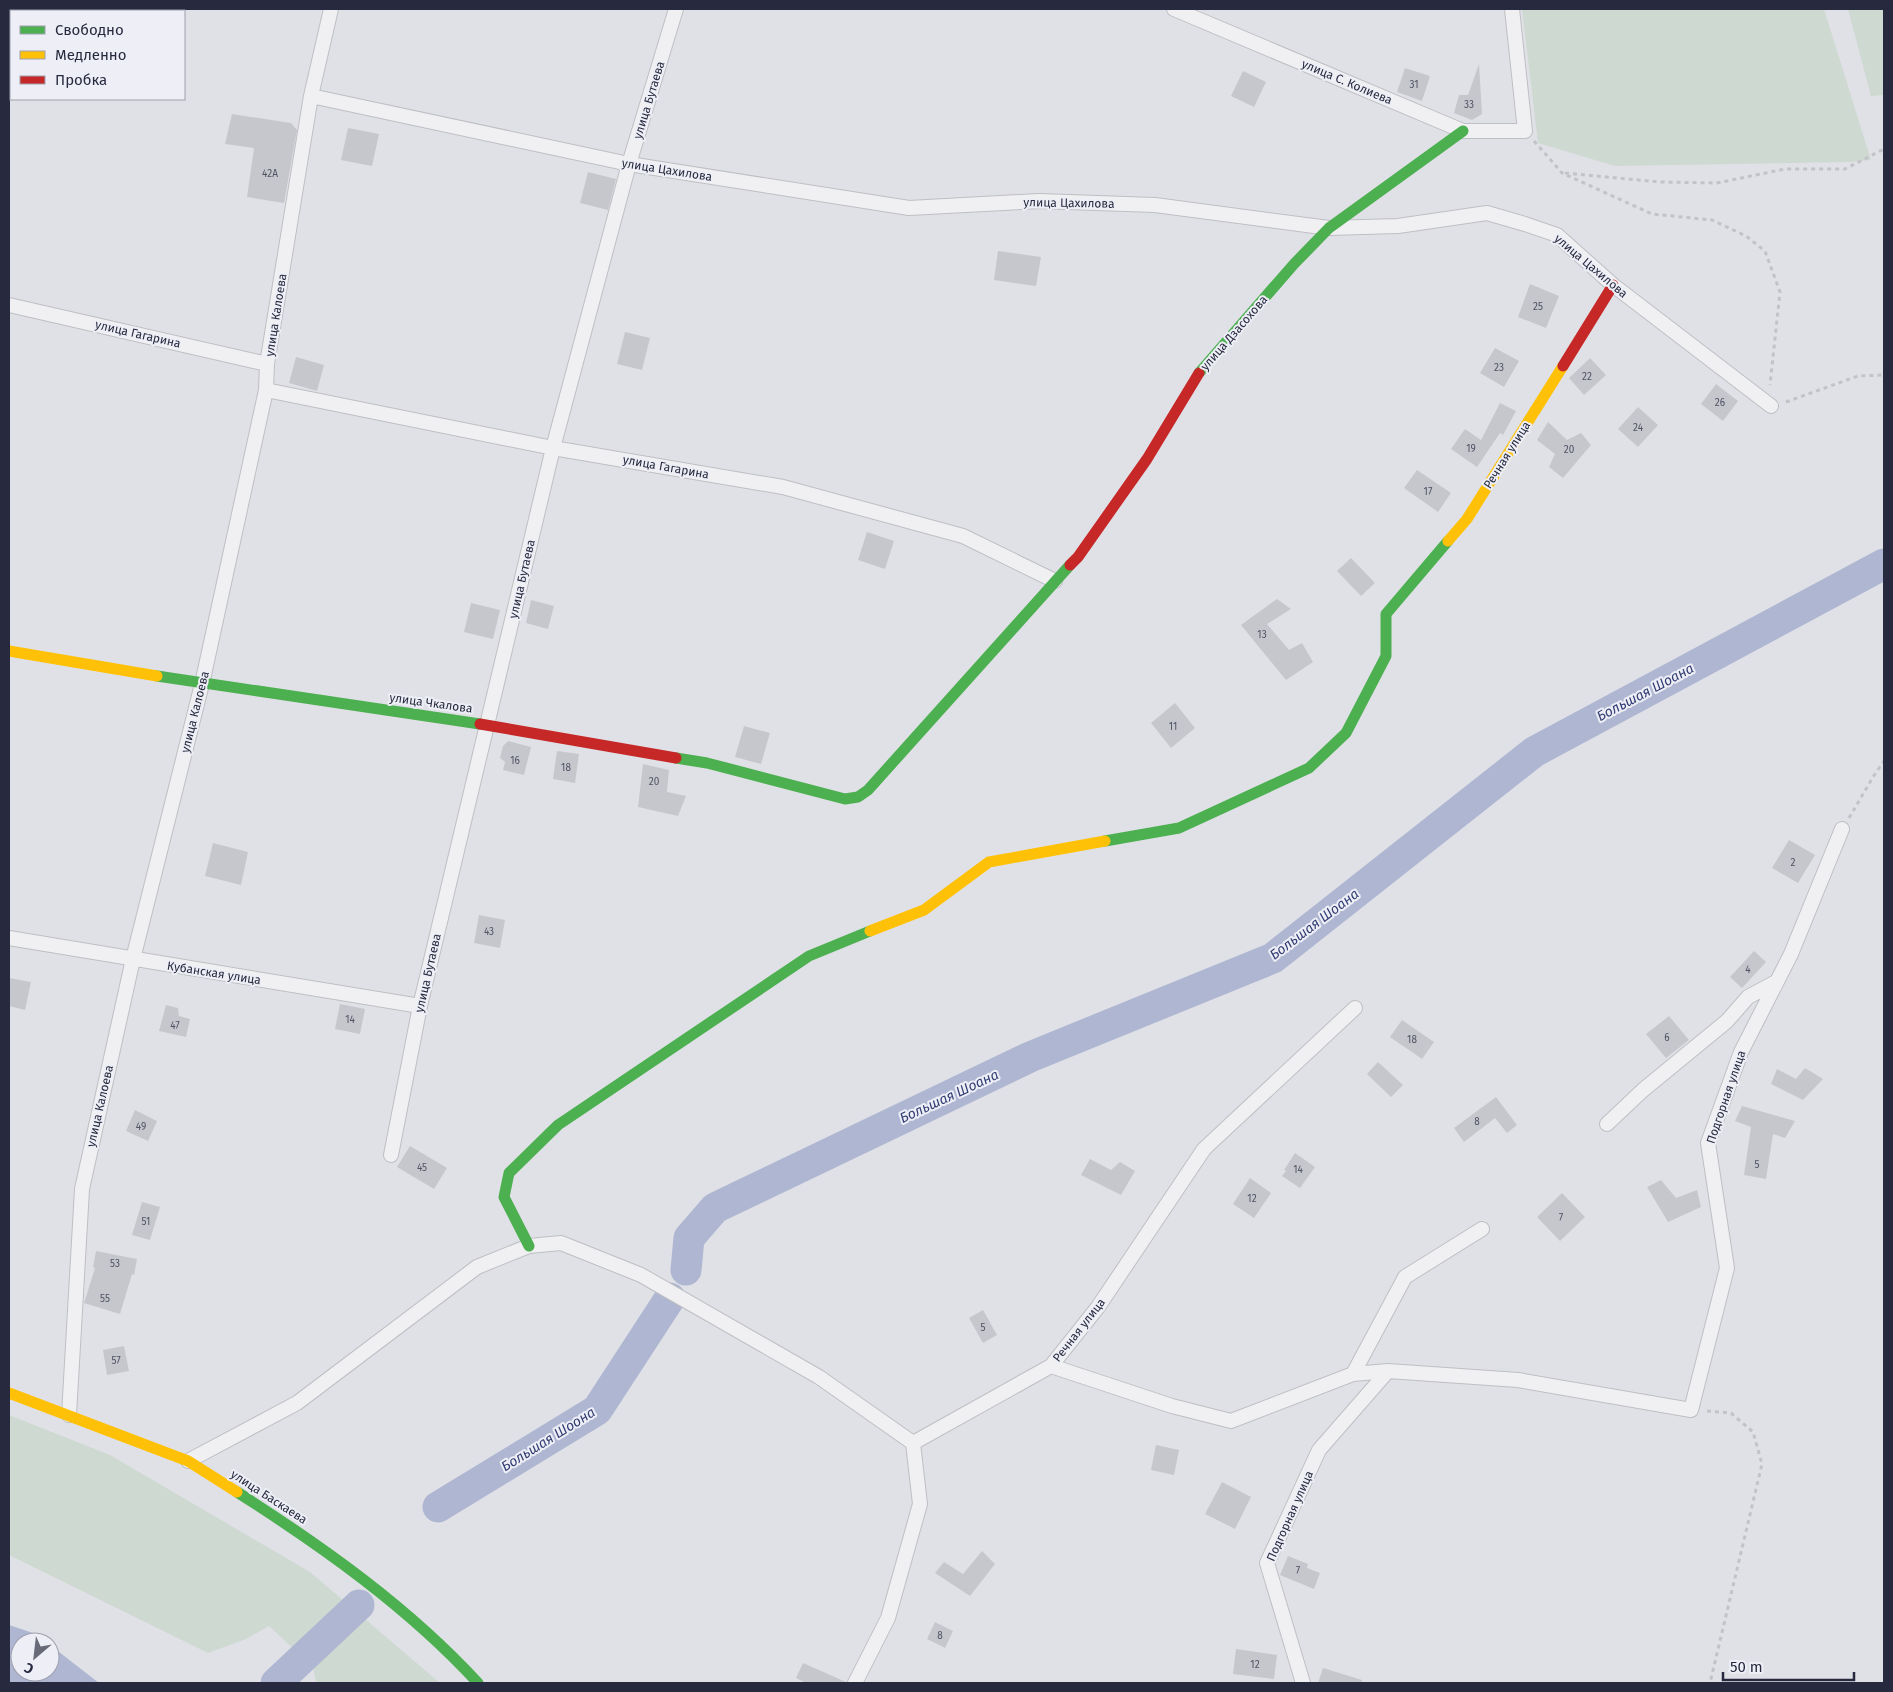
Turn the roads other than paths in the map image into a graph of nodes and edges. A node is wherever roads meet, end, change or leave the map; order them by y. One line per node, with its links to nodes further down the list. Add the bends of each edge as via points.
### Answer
1 (331, 9): 5 (street, улица Калоева)
2 (676, 9): 7 (street, улица Бутаева)
3 (1174, 9): 6 (street, улица С. Колиева)
4 (1512, 9): 6 (street, улица С. Колиева, via 1525,131)
5 (312, 96): 7 (street, улица Цахилова); 11 (street, улица Калоева)
6 (1463, 131): 8 (street, улица Дзасохова)
7 (629, 164): 8 (street, улица Цахилова, via 909,208 1039,202 1155,205); 14 (street, улица Бутаева)
8 (1329, 228): 9 (street, улица Цахилова, via 1398,226 1487,213 1557,235); 15 (street, улица Дзасохова, via 1194,378 1147,459 1078,558)
9 (1613, 285): 13 (street, улица Цахилова); 29 (street, Речная улица, via 1467,519 1386,614 1386,656 1346,733 1309,768 1179,828 989,862 924,910 809,956 558,1125 509,1173 504,1196)
10 (9, 305): 11 (street, улица Гагарина)
11 (268, 364): 12 (street, улица Калоева)
12 (266, 390): 14 (street, улица Гагарина); 17 (street, улица Калоева)
13 (1771, 406)
14 (553, 448): 15 (street, улица Гагарина, via 783,487 963,536); 18 (street, улица Бутаева)
15 (1055, 581): 19 (street, улица Дзасохова, via 868,790 858,797)
16 (9, 651): 17 (street, улица Чкалова)
17 (202, 684): 18 (street, улица Чкалова); 22 (street, улица Калоева)
18 (487, 725): 19 (street, улица Чкалова, via 708,763); 24 (street, улица Бутаева)
19 (846, 799)
20 (1842, 829): 23 (street, Подгорная улица, via 1791,954)
21 (9, 938): 22 (street, Кубанская улица)
22 (134, 959): 24 (street, Кубанская улица); 34 (street, улица Калоева, via 82,1189)
23 (1776, 982): 26 (street, via 1748,998 1727,1021); 31 (street, Подгорная улица, via 1741,1052 1708,1143 1727,1268 1691,1410 1518,1380)
24 (420, 1006): 27 (street, улица Бутаева)
25 (1355, 1008): 30 (street, Речная улица, via 1204,1149 1098,1307)
26 (1607, 1124)
27 (391, 1155)
28 (1482, 1229): 32 (street, via 1405,1277)
29 (528, 1246): 35 (street, via 561,1243 641,1275 820,1377); 36 (street, via 477,1267 298,1403)
30 (1051, 1366): 32 (street, via 1172,1406 1231,1421); 35 (street, Речная улица)
31 (1388, 1371): 32 (street); 39 (street, Подгорная улица, via 1319,1450 1267,1563)
32 (1353, 1374)
33 (9, 1393): 34 (street, улица Баскаева)
34 (69, 1415): 36 (street, улица Баскаева)
35 (913, 1443): 38 (street, via 920,1504 888,1618)
36 (188, 1461): 37 (street, улица Баскаева, via 308,1538 380,1593 454,1657)
37 (478, 1683)
38 (855, 1683)
39 (1302, 1683)

